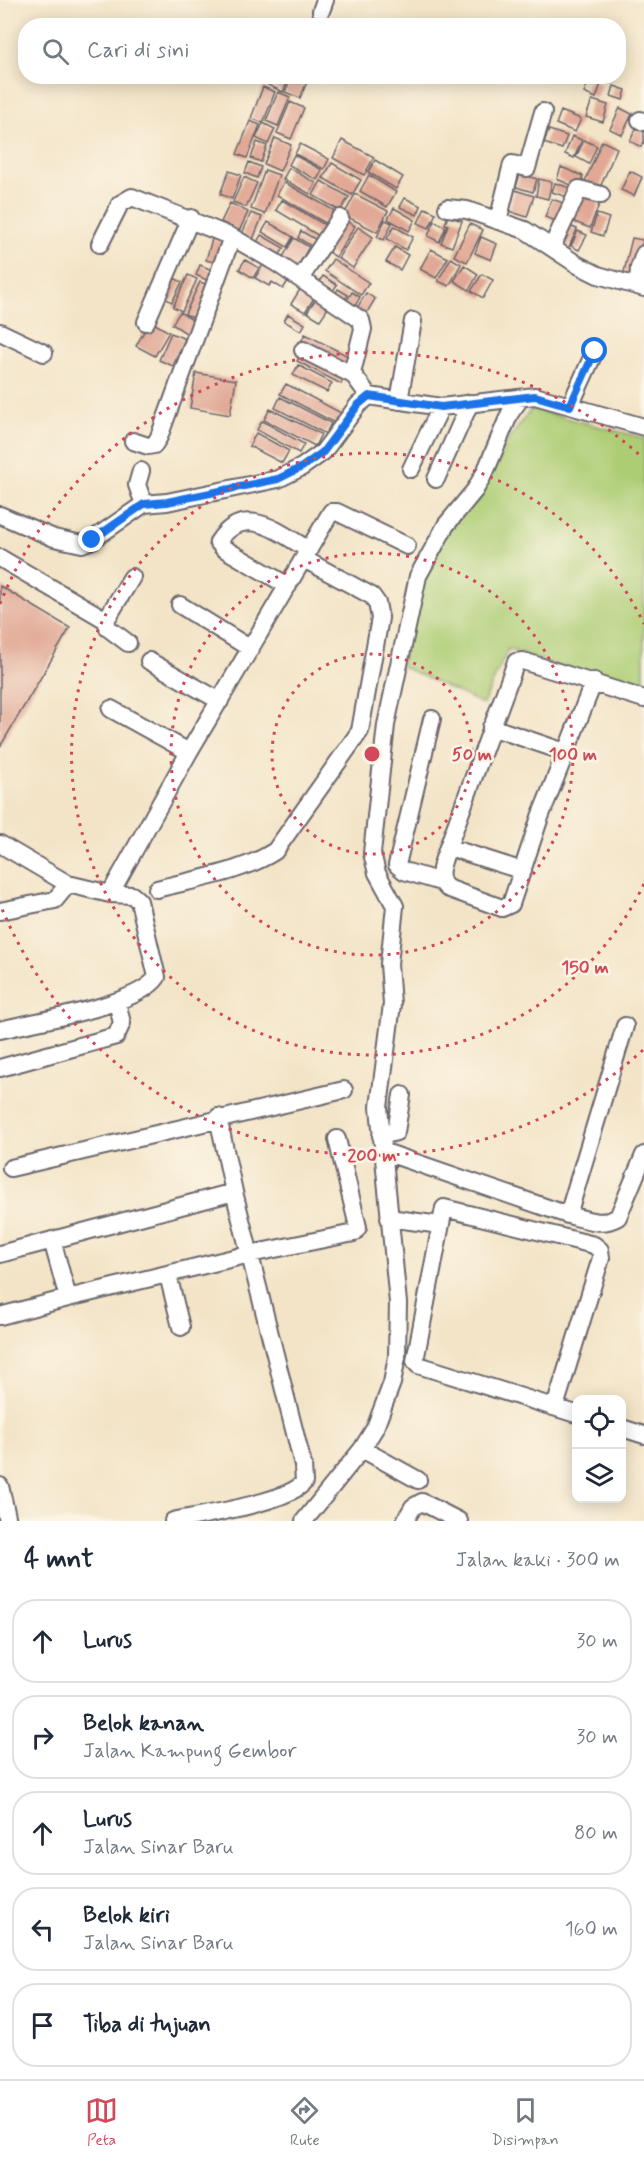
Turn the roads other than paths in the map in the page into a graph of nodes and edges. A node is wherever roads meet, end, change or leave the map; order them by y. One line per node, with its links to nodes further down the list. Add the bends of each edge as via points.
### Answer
1 (543, 112): 6 (street, via 527,168 512,164)
2 (601, 195): 9 (street, via 579,189)
3 (447, 208): 6 (street, via 467,210)
4 (190, 218): 7 (street); 8 (street, via 128,198 120,204); 14 (street)
5 (340, 218): 11 (street)
6 (498, 221): 9 (street, via 525,230)
7 (232, 237): 11 (street); 27 (street, via 159,437 154,445 148,446)
8 (100, 244)
9 (552, 247): 12 (street, via 598,275)
10 (644, 254): 12 (street, via 639,268)
11 (300, 279): 19 (street, via 363,323)
12 (641, 287)
13 (413, 321): 22 (street)
14 (146, 322)
15 (0, 332): 18 (street)
16 (303, 350): 19 (street)
17 (595, 351): 24 (street)
18 (44, 352)
19 (353, 375): 20 (street)
20 (369, 396): 22 (street); 31 (street, via 323,452 278,479)
21 (520, 399): 23 (street); 24 (street, via 535,396); 67 (street, via 486,470 446,525 418,576 386,725 372,853 377,873 395,906 389,964 392,1004 379,1107)
22 (399, 401): 25 (street)
23 (470, 403): 25 (street); 30 (street)
24 (570, 406): 26 (street)
25 (441, 407): 28 (street)
26 (644, 427)
27 (133, 441)
28 (411, 469)
29 (141, 471): 31 (street, via 136,485)
30 (436, 479)
31 (144, 504): 32 (street, via 81,544 54,538)
32 (0, 515)
33 (407, 546): 34 (street, via 332,512)
34 (306, 555): 37 (street); 37 (street, via 259,522 242,522 227,528 218,542); 56 (street, via 377,603 380,618 360,731 275,851 246,865)
35 (0, 558): 39 (street)
36 (132, 576): 39 (street)
37 (288, 586): 41 (street)
38 (180, 605): 41 (street)
39 (106, 620): 40 (street, via 108,628)
40 (128, 643)
41 (251, 648): 45 (street)
42 (149, 661): 45 (street)
43 (594, 681): 44 (street); 48 (street, via 520,660 513,666); 50 (street)
44 (644, 699)
45 (220, 701): 49 (street)
46 (111, 709): 49 (street)
47 (432, 719): 54 (street, via 397,865 404,871)
48 (491, 727): 50 (street); 52 (street)
49 (189, 752): 57 (street)
50 (565, 752): 53 (street)
51 (0, 844): 55 (street)
52 (448, 847): 53 (street); 54 (street)
53 (524, 871): 54 (street, via 511,904 502,908 447,888)
54 (441, 882)
55 (68, 884): 57 (street); 58 (street, via 55,900)
56 (157, 889)
57 (110, 894): 59 (street, via 132,895 139,901 157,977 146,989)
58 (0, 911)
59 (117, 1002): 61 (street); 62 (street, via 122,1023 116,1036)
60 (625, 1026): 71 (street)
61 (0, 1030)
62 (0, 1068)
63 (344, 1089): 65 (street)
64 (402, 1095): 67 (street, via 396,1132)
65 (218, 1117): 69 (street); 70 (street)
66 (337, 1139): 76 (street, via 357,1231)
67 (382, 1143): 71 (street); 72 (street)
68 (644, 1155): 71 (street, via 618,1217 598,1223)
69 (10, 1168)
70 (234, 1192): 74 (street); 76 (street)
71 (568, 1215)
72 (389, 1218): 73 (street); 85 (street, via 398,1303 397,1357 385,1405)
73 (440, 1225): 81 (street, via 415,1360 418,1365); 81 (street, via 444,1208 594,1245 600,1250 601,1258)
74 (52, 1240): 75 (street); 78 (street)
75 (0, 1254)
76 (250, 1254): 77 (street); 89 (street, via 304,1482 298,1490 270,1499)
77 (168, 1275): 78 (street); 80 (street)
78 (68, 1298): 79 (street)
79 (0, 1316)
80 (181, 1327)
81 (555, 1407): 82 (street)
82 (572, 1413)
83 (626, 1430): 84 (street)
84 (644, 1435)
85 (362, 1449): 86 (street); 90 (street)
86 (418, 1480)
87 (0, 1486): 88 (street)
88 (8, 1521)
89 (174, 1521)
90 (304, 1521)
91 (405, 1521): 92 (street, via 422,1502)
92 (459, 1521)

